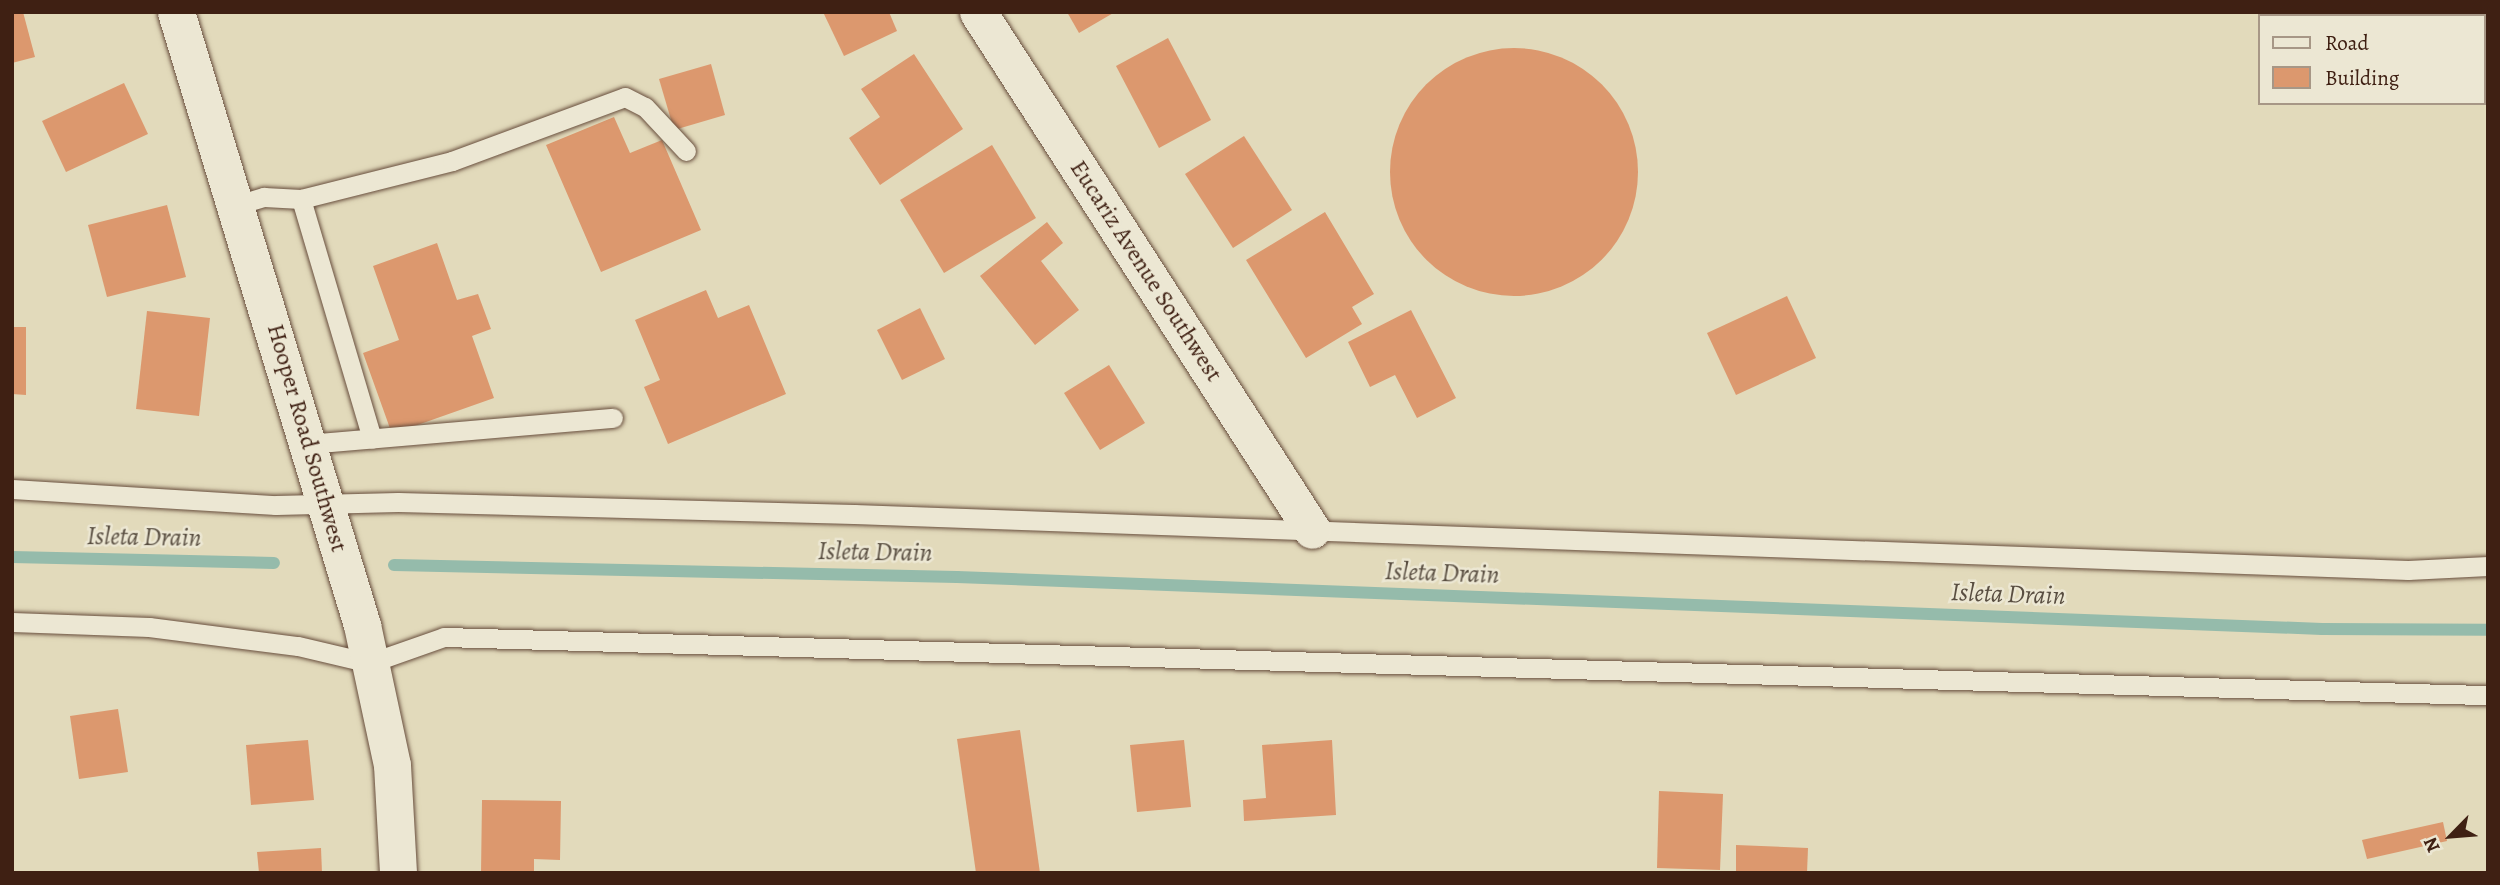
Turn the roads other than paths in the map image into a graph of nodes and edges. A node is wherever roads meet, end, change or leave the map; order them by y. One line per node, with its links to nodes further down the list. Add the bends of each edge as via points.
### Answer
1 (176, 12): 5 (street, Hooper Road Southwest)
2 (978, 12): 11 (street, Eucariz Avenue Southwest)
3 (687, 151): 4 (lane, via 645,107 625,97 452,161)
4 (301, 199): 5 (lane, via 264,197); 7 (lane)
5 (237, 205): 8 (street, Hooper Road Southwest)
6 (613, 418): 7 (lane)
7 (372, 439): 8 (lane)
8 (308, 444): 10 (street, Hooper Road Southwest)
9 (12, 489): 10 (lane, via 275,505)
10 (326, 503): 11 (lane, via 798,512); 14 (street, Hooper Road Southwest)
11 (1312, 530): 12 (lane, via 2408,570)
12 (2488, 566)
13 (12, 622): 14 (lane, via 149,627 298,646)
14 (370, 663): 15 (lane, via 444,637); 16 (street, Hooper Road Southwest, via 392,765)
15 (2488, 695)
16 (398, 873)

